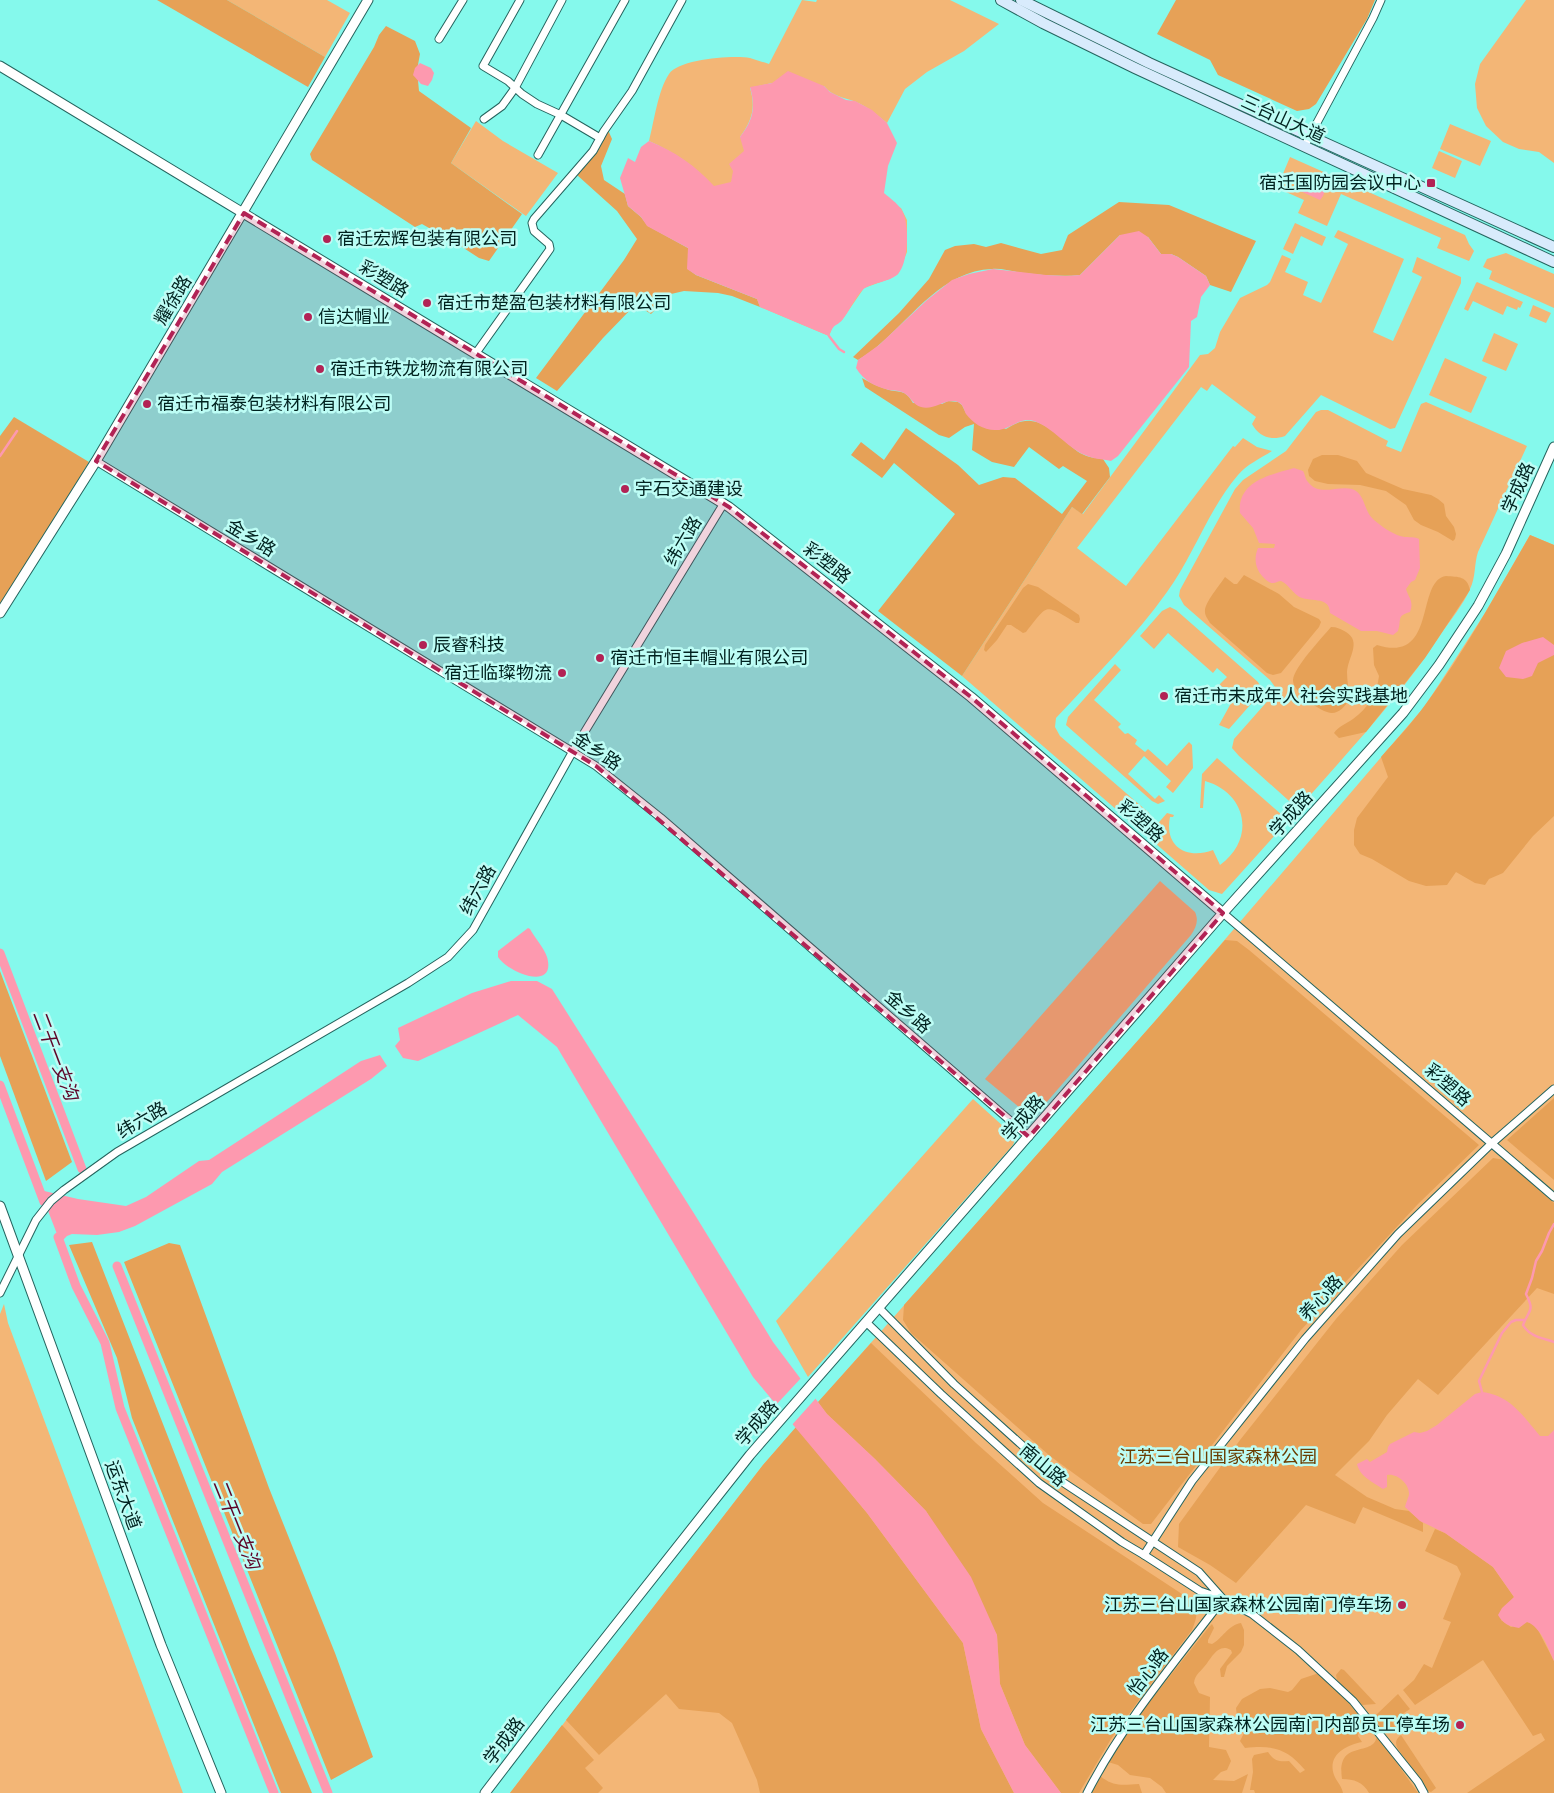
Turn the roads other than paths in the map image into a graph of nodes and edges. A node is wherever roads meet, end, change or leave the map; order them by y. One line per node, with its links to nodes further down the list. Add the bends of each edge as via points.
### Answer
1 (368, 0): 18 (street, 耀徐路)
2 (463, 0): 10 (street)
3 (520, 0): 12 (street, via 483,66)
4 (562, 0): 12 (street)
5 (625, 0): 13 (street)
6 (682, 0): 15 (street, via 632,91)
7 (1021, 0): 16 (main road, 三台山大道)
8 (1381, 0): 16 (street)
9 (1007, 1): 16 (main road, 三台山大道, via 1118,59)
10 (439, 39)
11 (0, 66): 18 (street, 彩塑路)
12 (515, 88): 13 (street, via 537,104); 14 (street, via 502,106)
13 (561, 115): 15 (street); 17 (street)
14 (484, 119)
15 (600, 138): 21 (street, via 593,151 534,219 534,231 549,244 550,249)
16 (1307, 142): 19 (main road, 三台山大道); 20 (main road, 三台山大道)
17 (538, 155)
18 (244, 213): 21 (street, 彩塑路); 23 (street, 耀徐路)
19 (1554, 247)
20 (1554, 262)
21 (476, 353): 24 (street, 彩塑路)
22 (1554, 447): 27 (street, 学成路, via 1506,554 1478,606 1439,665 1403,713)
23 (96, 461): 25 (street, 耀徐路); 26 (street, 金乡路)
24 (724, 503): 26 (street, 纬六路); 27 (street, 彩塑路, via 972,697)
25 (0, 613)
26 (572, 752): 29 (street, 金乡路, via 596,766 661,818); 33 (street, 纬六路, via 473,930 448,957 91,1170 40,1214)
27 (1223, 913): 29 (street, 学成路); 30 (street, 彩塑路)
28 (1554, 1090): 30 (street, 养心路)
29 (1029, 1137): 35 (street, 学成路)
30 (1491, 1144): 31 (street, 彩塑路); 37 (street, 养心路, via 1398,1234 1305,1339 1192,1481)
31 (1554, 1197)
32 (0, 1206): 33 (street, 运东大道)
33 (18, 1255): 34 (street); 40 (street, 运东大道, via 161,1645)
34 (0, 1293)
35 (879, 1308): 36 (street, 学成路); 37 (street, 南山路, via 954,1384 1064,1482)
36 (867, 1322): 38 (street, 南山路, via 1039,1483); 41 (street, 学成路, via 750,1455)
37 (1152, 1542): 38 (street, 养心路); 39 (street, 南山路, via 1200,1572)
38 (1144, 1555): 39 (street, 南山路, via 1200,1591)
39 (1224, 1599): 42 (street, 怡心路, via 1118,1738); 43 (street, 南山路, via 1252,1614 1298,1650 1353,1700)
40 (221, 1793)
41 (485, 1793)
42 (1087, 1793)
43 (1424, 1793)

